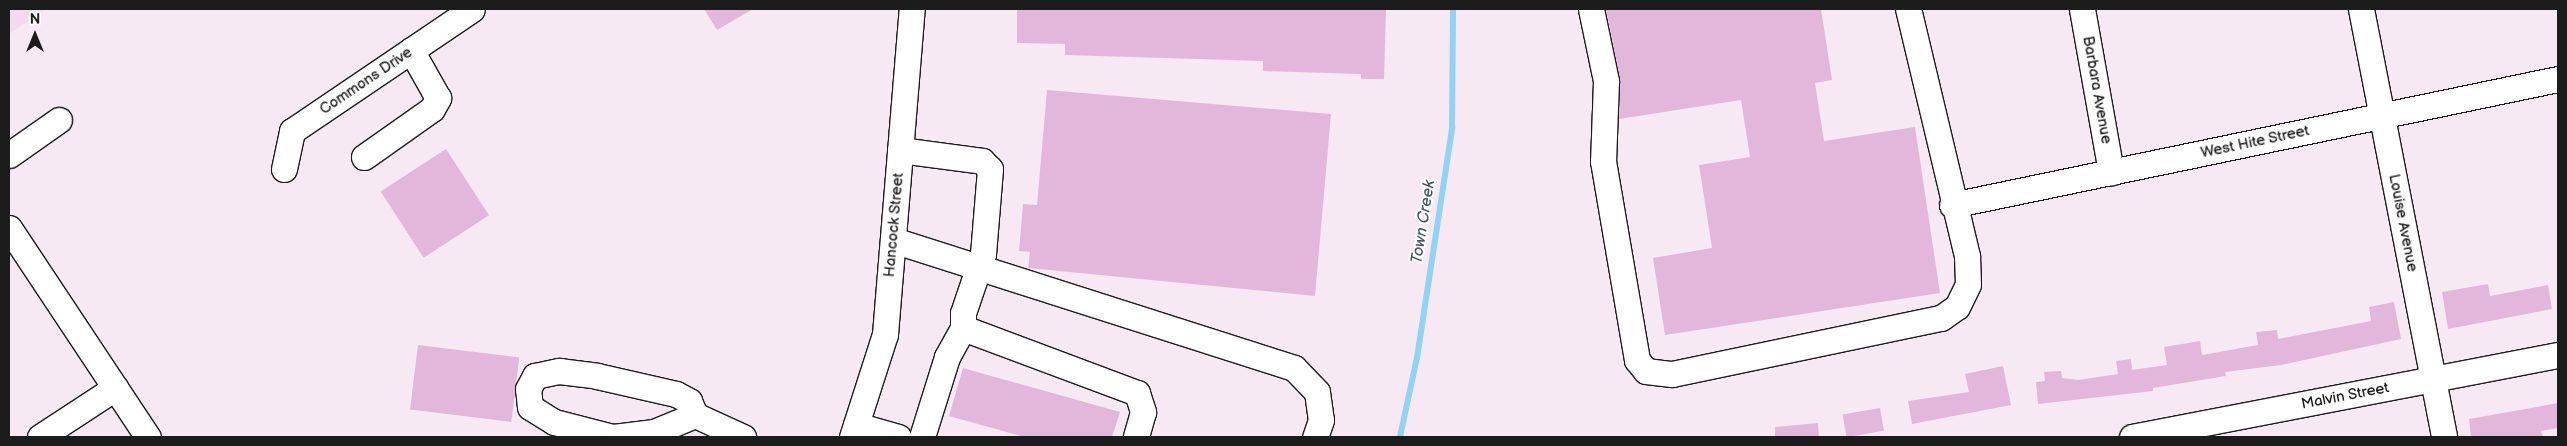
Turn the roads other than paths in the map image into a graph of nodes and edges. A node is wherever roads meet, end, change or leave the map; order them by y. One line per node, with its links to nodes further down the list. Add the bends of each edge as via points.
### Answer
1 (472, 9): 7 (street, Commons Drive)
2 (912, 9): 11 (street, Hancock Street)
3 (1591, 9): 16 (street, via 1606,80 1603,142 1610,205 1637,360 1646,371 1672,374 1700,369 1941,318 1957,307 1968,284 1967,256)
4 (1908, 9): 16 (street)
5 (2082, 9): 15 (street, Barbara Avenue)
6 (2361, 9): 9 (street, Louise Avenue)
7 (411, 50): 13 (street, via 438,98 432,108); 14 (street, Commons Drive, via 292,131)
8 (2558, 79): 9 (street, West Hite Street)
9 (2383, 115): 15 (street, West Hite Street); 22 (street, Louise Avenue)
10 (59, 120): 12 (street)
11 (900, 150): 18 (street, Hancock Street); 19 (street, via 982,161 990,169 984,254)
12 (9, 155)
13 (364, 157)
14 (284, 169)
15 (2111, 172): 16 (street, West Hite Street)
16 (1952, 205)
17 (9, 228): 23 (street)
18 (892, 240): 19 (street); 25 (street, Hancock Street, via 885,334)
19 (978, 268): 20 (street, via 963,313); 32 (street, via 1294,368 1317,392 1321,420)
20 (963, 328): 30 (street, via 947,357); 31 (street, via 1137,393 1143,412)
21 (2558, 355): 22 (street, Malvin Street)
22 (2432, 379): 33 (street, Malvin Street); 34 (street, Louise Avenue)
23 (115, 388): 26 (street); 27 (street)
24 (695, 415): 24 (street, via 654,432 613,437 554,422 530,407 528,389 535,376 559,370 676,394 689,402); 28 (street)
25 (854, 431): 29 (street)
26 (40, 437)
27 (148, 437)
28 (743, 437)
29 (898, 437)
30 (922, 437)
31 (1136, 437)
32 (1316, 437)
33 (2132, 437)
34 (2444, 437)

